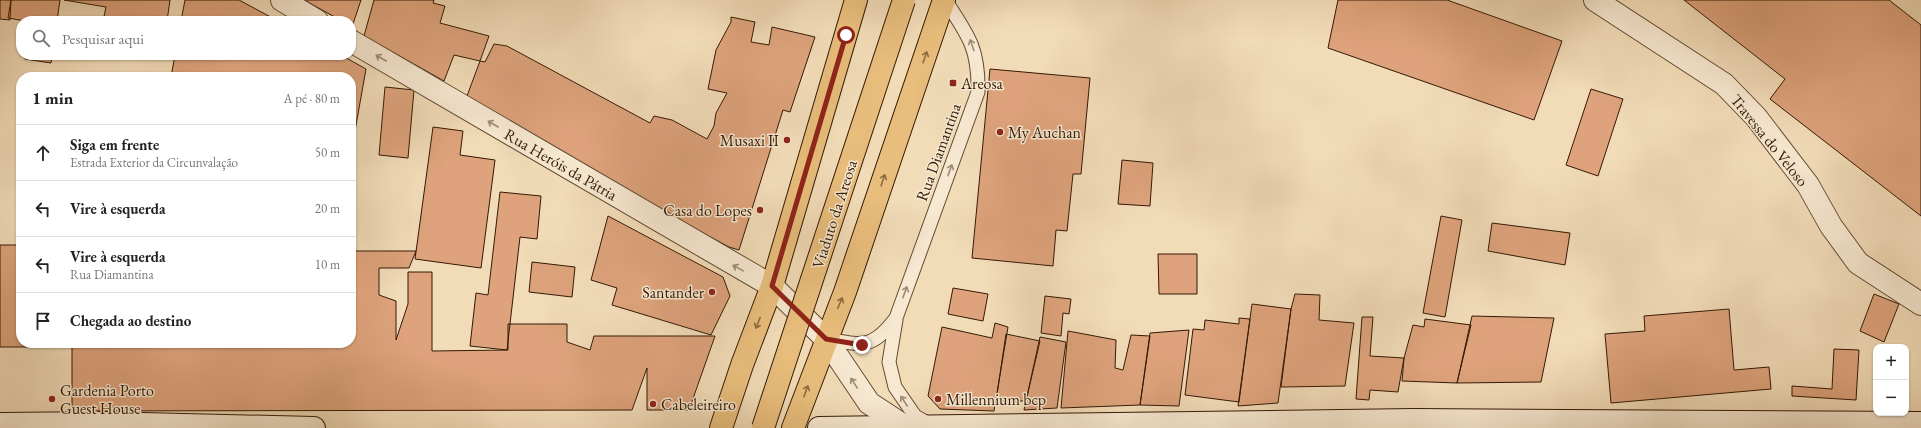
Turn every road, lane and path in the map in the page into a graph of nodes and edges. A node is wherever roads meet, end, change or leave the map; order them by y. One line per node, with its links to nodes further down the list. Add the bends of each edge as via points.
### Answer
1 (282, 0): 6 (main road)
2 (856, 0): 8 (main road)
3 (904, 0): 19 (main road, Viaduto da Areosa, bridge)
4 (944, 0): 10 (lane, Rua Diamantina, one-way to 4, via 978,92 979,69 970,37); 11 (main road, one-way to 4, via 845,292)
5 (1595, 0): 9 (main road, Travessa do Veloso, via 1724,84 1756,117 1808,186 1831,226 1858,263)
6 (309, 16)
7 (356, 44): 8 (main road, Rua Heróis da Pátria, one-way to 7)
8 (772, 286): 11 (main road, Rua Heróis da Pátria); 18 (main road, one-way to 18)
9 (1921, 304)
10 (896, 318): 11 (lane, Rua Diamantina, via 885,332 862,345); 16 (lane, Rua Diamantina, one-way to 10, via 915,416 895,387 889,362)
11 (826, 339): 15 (main road, Rua Heróis da Pátria, one-way to 11, via 869,403); 20 (main road, one-way to 11)
12 (1921, 423): 14 (main road)
13 (0, 424): 17 (main road, via 101,423)
14 (1392, 424): 16 (main road)
15 (904, 426): 16 (main road); 21 (main road)
16 (933, 426)
17 (314, 428)
18 (721, 428)
19 (763, 428)
20 (792, 428)
21 (819, 428)

